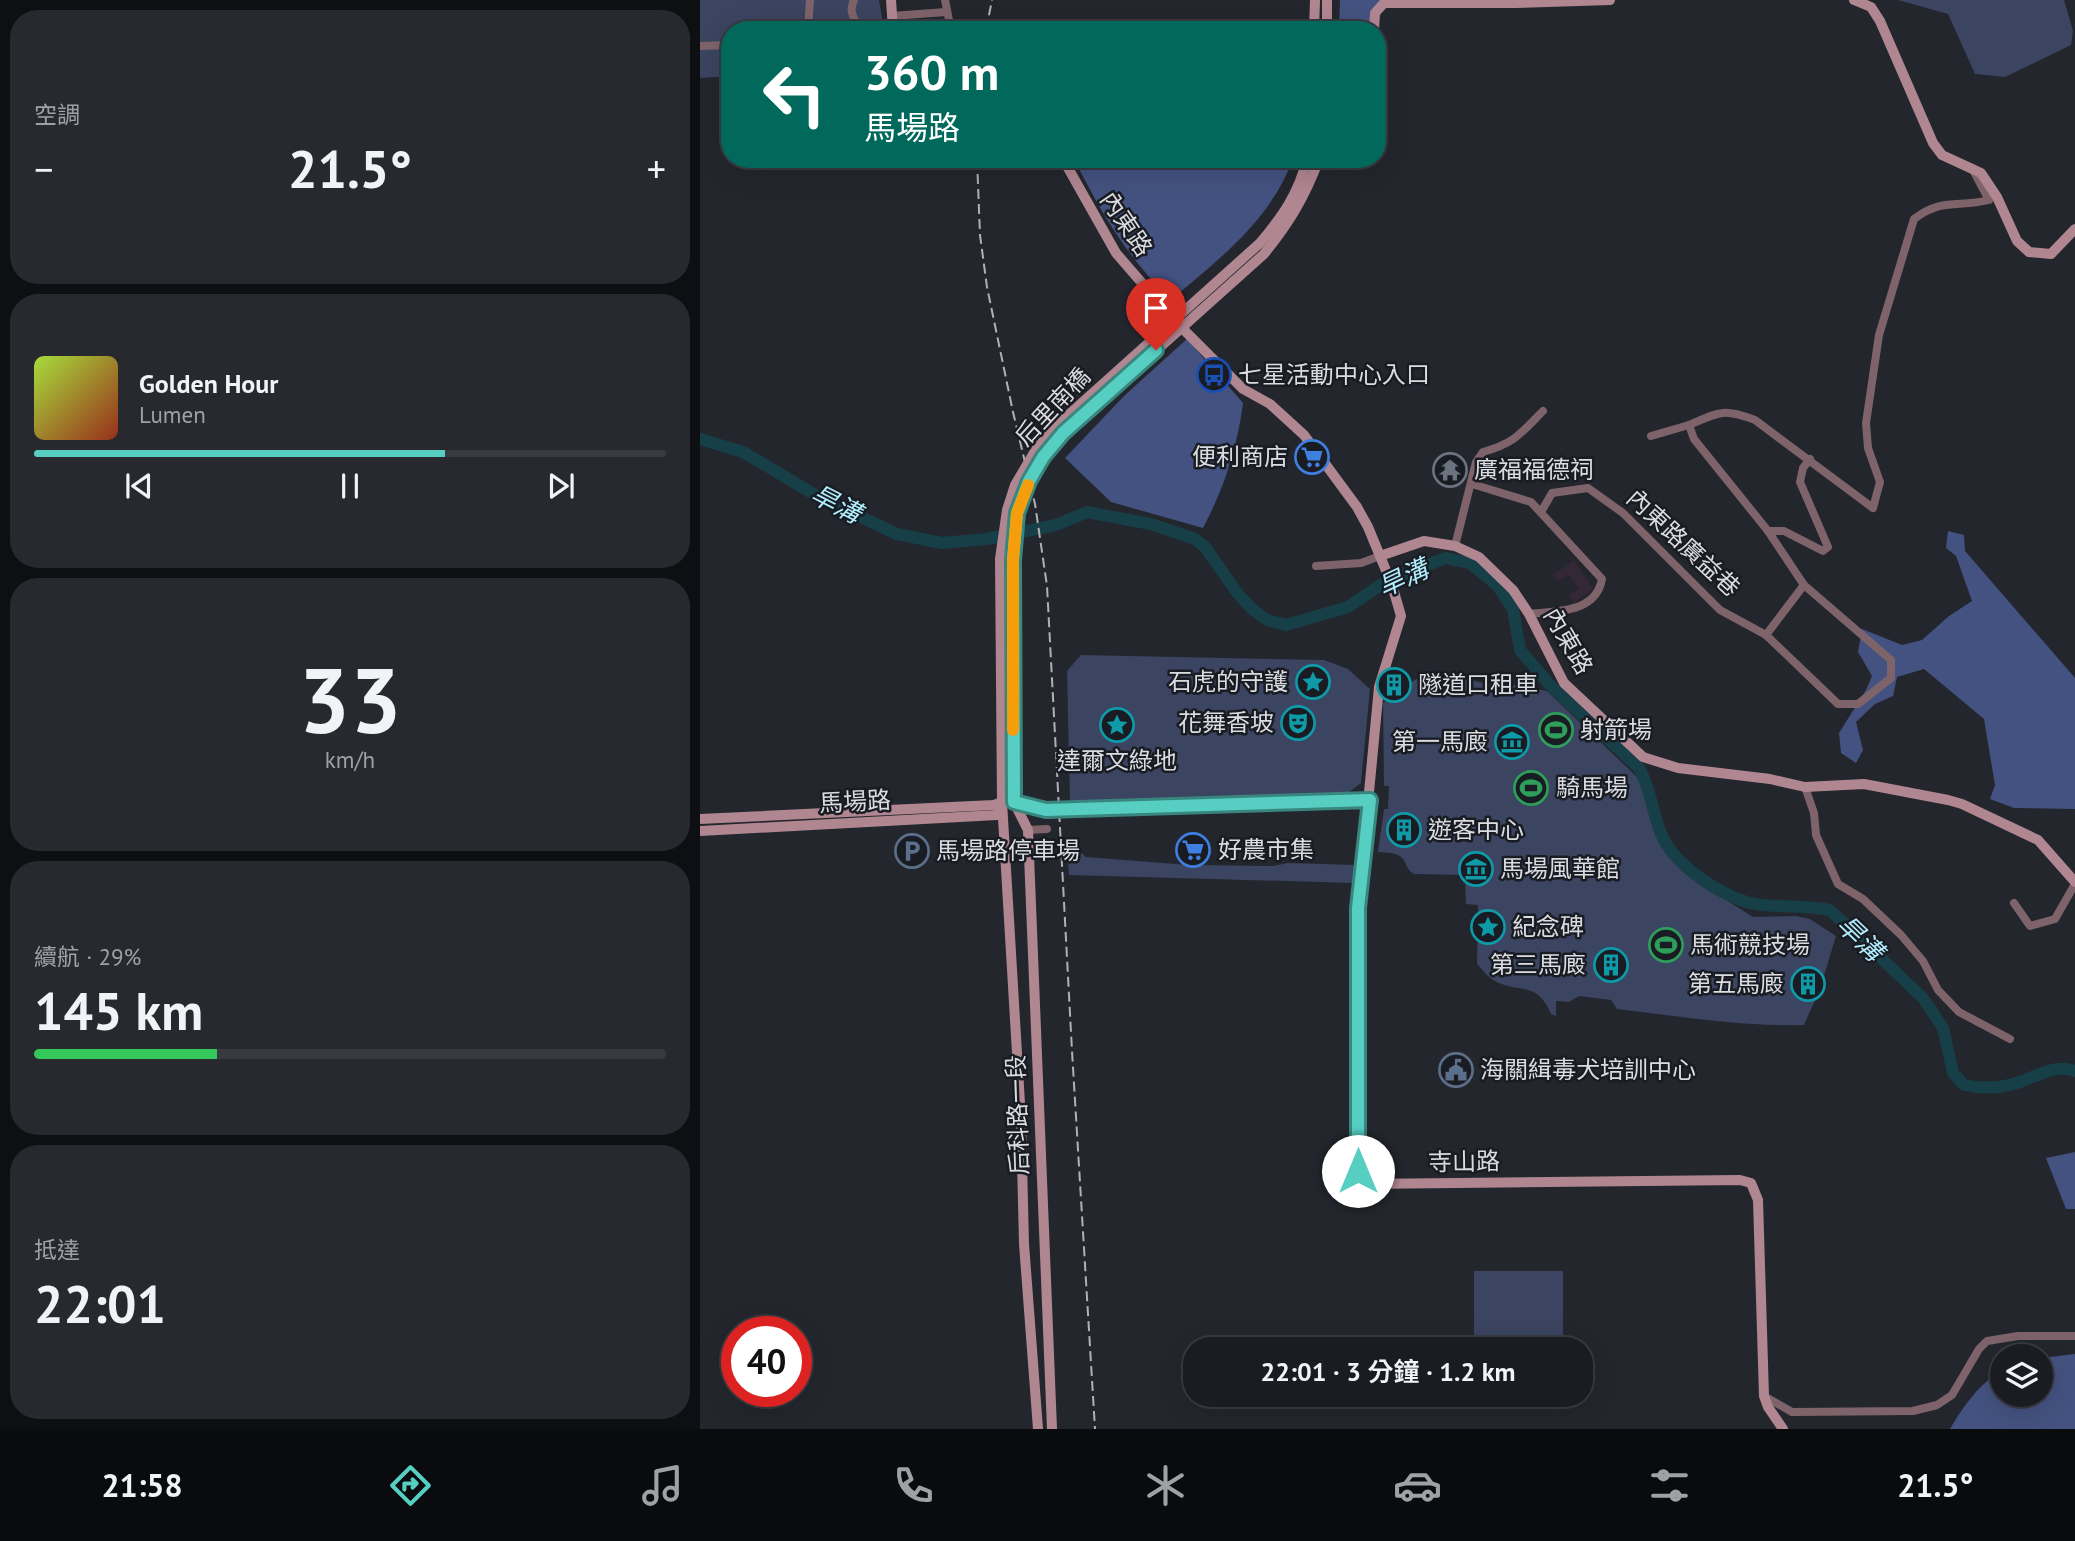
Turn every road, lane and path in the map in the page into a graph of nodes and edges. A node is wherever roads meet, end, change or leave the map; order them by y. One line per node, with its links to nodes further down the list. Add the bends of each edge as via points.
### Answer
1 (810, 0): 11 (street)
2 (854, 0): 12 (street, via 851,9)
3 (891, 0): 10 (street)
4 (945, 0): 9 (street)
5 (1315, 0): 15 (street)
6 (1327, 0): 16 (street)
7 (1610, 0): 17 (street, via 1384,3)
8 (1854, 0): 23 (street, via 1871,7 1880,22 1933,143 1942,155)
9 (946, 12): 10 (street); 14 (street)
10 (892, 16): 13 (street)
11 (809, 21)
12 (856, 21)
13 (892, 21)
14 (948, 21)
15 (1314, 21)
16 (1327, 21)
17 (1375, 21)
18 (721, 45): 19 (street)
19 (700, 46)
20 (1068, 168): 33 (street, 內東路, via 1116,253 1174,319 1243,389 1270,404 1304,435 1357,507)
21 (1305, 168): 41 (street, 后里南橋, bridge, via 1287,210 1260,243 1055,427 1015,485 1000,559)
22 (1315, 168): 41 (street, 后里南橋, bridge, via 1294,214 1264,254 1063,433 1029,481 1017,513 1013,560)
23 (1972, 168): 24 (street, via 1981,173 2017,241 2029,251 2051,254); 28 (street, via 1989,200 1929,208 1914,219 1883,323 1867,423 1868,448 1880,481 1873,508)
24 (2075, 229)
25 (1543, 411): 29 (street, via 1514,440 1483,452)
26 (1689, 425): 27 (street); 28 (street, via 1717,412 1733,412 1755,420); 31 (street, 內東路廣益巷, via 1694,439)
27 (1651, 436)
28 (1810, 459): 31 (street, via 1800,482 1828,547 1823,551 1784,531)
29 (1472, 484): 30 (street, via 1531,502); 32 (street)
30 (1541, 512): 37 (street, via 1602,579 1600,590 1578,608); 38 (street, 內東路廣益巷, via 1552,493 1588,488 1623,513 1720,610)
31 (1768, 531): 36 (street, 內東路廣益巷)
32 (1455, 546): 33 (street, 內東路, via 1424,541); 37 (street, 內東路, via 1496,571)
33 (1380, 556): 34 (street, via 1361,563); 35 (street, 內東路)
34 (1316, 566)
35 (1392, 585): 40 (street, 寺山路, via 1401,616 1379,687)
36 (1804, 585): 38 (street); 38 (street, 內東路廣益巷, via 1891,660 1891,678 1858,704 1838,704)
37 (1529, 614): 39 (street, 內東路, via 1564,683 1643,757 1678,768)
38 (1766, 635)
39 (1805, 787): 46 (street, 內東路, via 1864,783 1962,804 2038,840); 48 (street, via 1816,835 1838,884 1863,899 1901,935 1923,961 1938,990 1959,1012)
40 (1370, 800): 41 (street, 馬場路, via 1046,810); 50 (street, 寺山路, via 1358,908 1359,1180 1363,1184 1751,1183 1758,1200)
41 (1008, 802): 42 (street, 馬場路); 44 (street, 后科路一段); 45 (street, 馬場路, via 997,815); 51 (street, 后科路一段, via 1025,1256)
42 (700, 819)
43 (1046, 828): 44 (street)
44 (1028, 830): 52 (street, 后科路一段)
45 (700, 831)
46 (2075, 883): 47 (street, 內東路, via 2055,919 2030,926)
47 (2014, 903)
48 (2010, 1039)
49 (2075, 1336): 50 (street, via 1987,1341 1952,1395 1937,1405 1913,1411 1792,1412)
50 (1764, 1395): 53 (street, 寺山路)
51 (1038, 1429)
52 (1052, 1429)
53 (1783, 1429)

